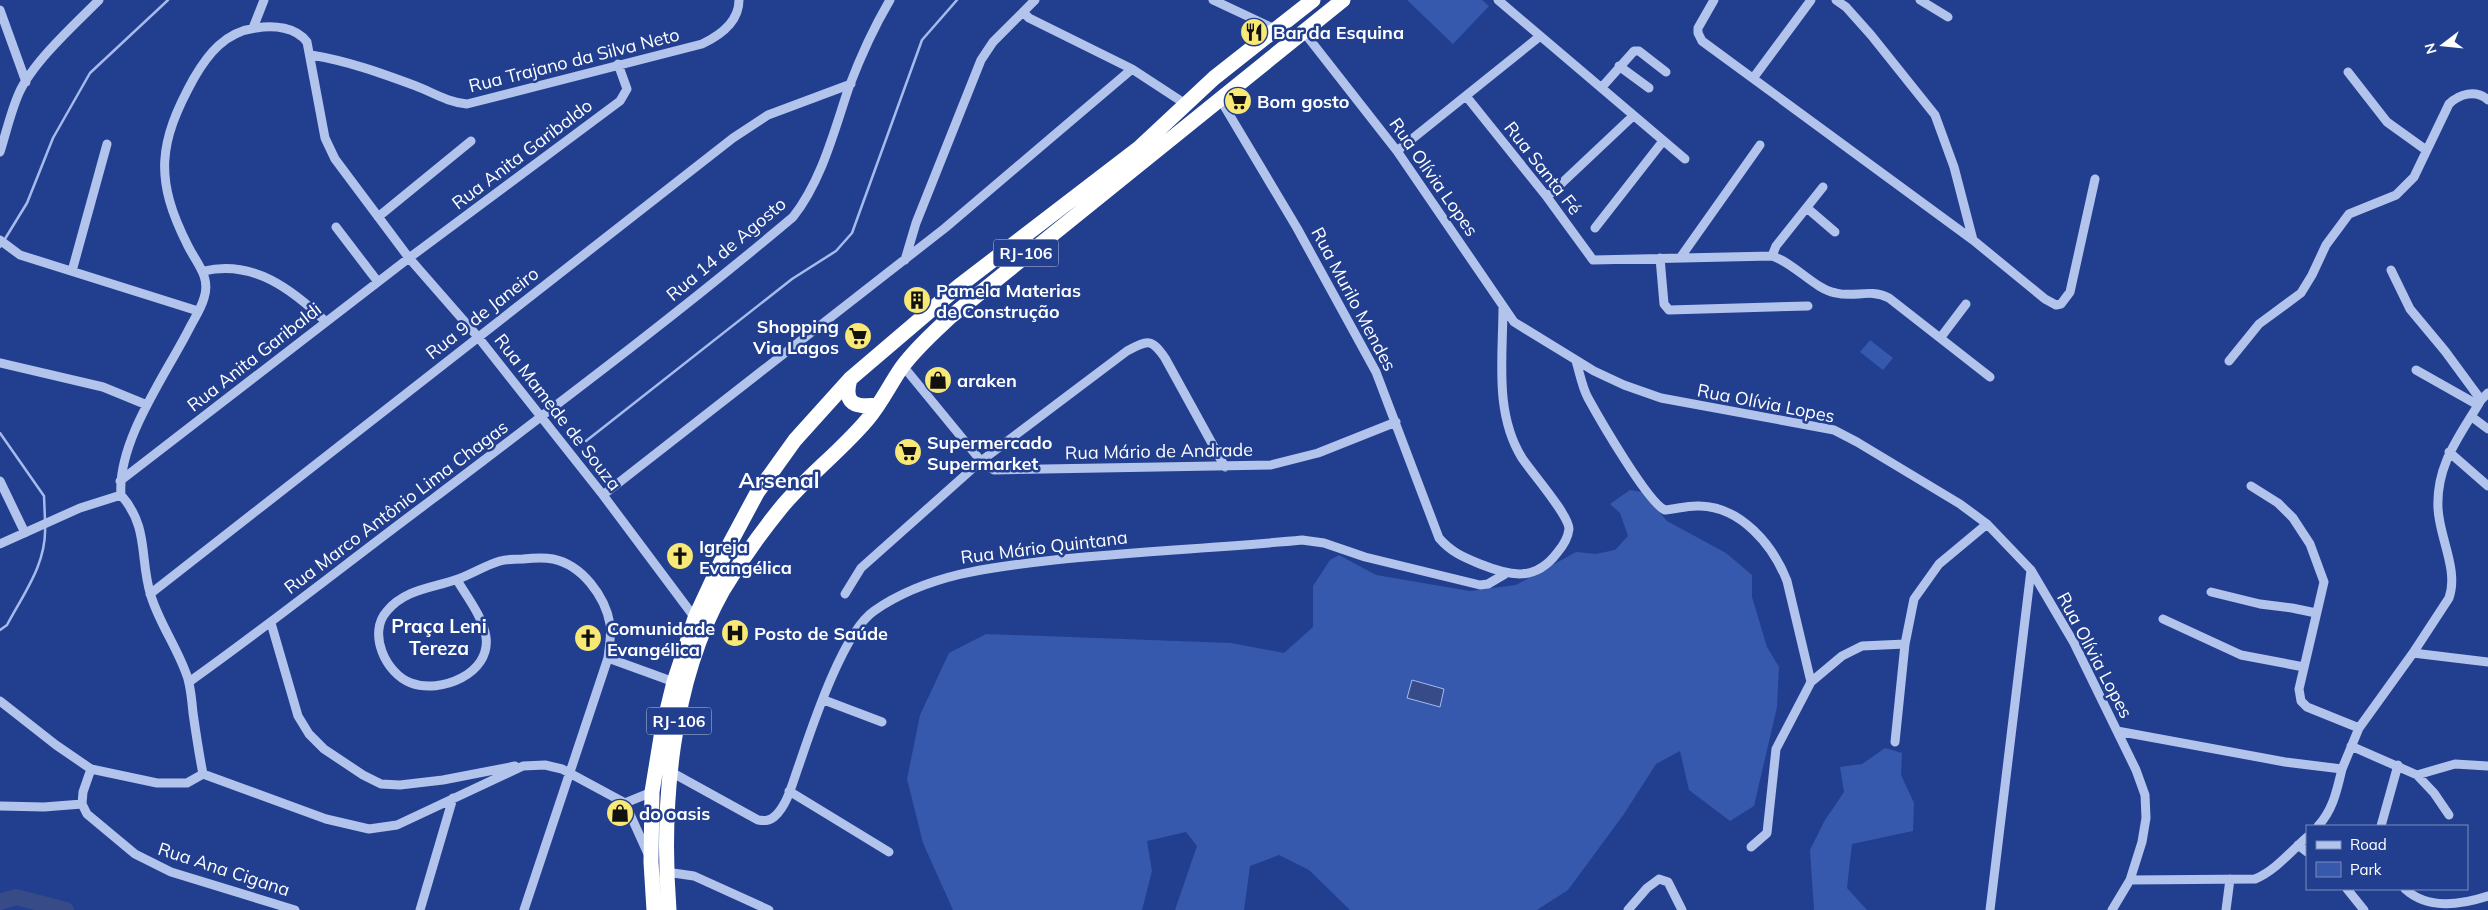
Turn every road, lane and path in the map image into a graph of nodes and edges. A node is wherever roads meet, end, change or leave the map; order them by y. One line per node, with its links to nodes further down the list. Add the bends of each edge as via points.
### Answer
1 (99, 0): 28 (street)
2 (264, 0): 17 (street)
3 (739, 0): 22 (street, Rua Trajano da Silva Neto, via 735,20 712,39 691,48)
4 (890, 0): 29 (street, Rua 14 de Agosto)
5 (1035, 0): 15 (street)
6 (1213, 0): 18 (street)
7 (1313, 0): 18 (highway, RJ-106)
8 (1343, 0): 19 (highway, RJ-106)
9 (1498, 0): 20 (street)
10 (1714, 0): 27 (street, via 1698,28 1700,38)
11 (1811, 0): 27 (street)
12 (1836, 0): 54 (street, via 1871,35 1934,115 1954,167)
13 (1920, 0): 16 (street)
14 (0, 10): 28 (street)
15 (1022, 12): 24 (street); 59 (street, via 980,60 916,223)
16 (1948, 17)
17 (253, 28): 21 (street, Rua Mamede de Souza, via 281,28 301,34); 62 (street, via 226,39 209,53 183,99 166,139 166,185 173,212)
18 (1275, 29): 35 (highway, RJ-106)
19 (1303, 31): 33 (highway, RJ-106); 43 (street, Rua Olívia Lopes)
20 (1539, 37): 30 (street); 32 (street)
21 (311, 55): 22 (street, Rua Trajano da Silva Neto, via 363,67 445,100 467,104); 49 (street, Rua Mamede de Souza, via 324,138 335,159)
22 (618, 64): 56 (street, Rua Anita Garibaldo, via 627,89 620,101)
23 (1620, 66): 25 (street, via 1630,53 1638,50); 30 (street); 31 (street)
24 (1132, 69): 35 (street); 59 (street)
25 (1666, 72)
26 (2348, 72): 41 (street, via 2386,122)
27 (1754, 77): 54 (street)
28 (26, 82): 42 (street, via 19,93)
29 (851, 84): 69 (street, Rua 9 de Janeiro, via 785,108 753,124); 83 (street, Rua 14 de Agosto, via 814,184 793,217)
30 (1602, 88): 36 (street)
31 (1650, 88)
32 (1466, 96): 43 (street); 47 (street, Rua Santa Fé)
33 (1220, 99): 74 (highway, RJ-106, via 949,318); 84 (street, Rua Murilo Mendes, via 1297,228 1371,363)
34 (2488, 100): 41 (street, via 2476,94 2457,96 2443,114)
35 (1184, 103): 77 (highway, RJ-106, via 1139,148 959,286)
36 (1633, 116): 38 (street); 47 (street)
37 (470, 141): 49 (street)
38 (1664, 142): 44 (street); 51 (street)
39 (107, 144): 61 (street)
40 (1760, 145): 58 (street)
41 (2426, 150): 72 (street, via 2414,177 2396,195 2349,214 2326,245 2301,293 2259,324)
42 (0, 152)
43 (1397, 152): 65 (street, Rua Olívia Lopes)
44 (1684, 159)
45 (2095, 179): 54 (street, via 2074,279 2061,304 2045,299)
46 (1823, 187): 48 (street)
47 (1547, 197): 57 (street, Rua Santa Fé, via 1593,260)
48 (1807, 208): 52 (street); 55 (street, via 1776,246)
49 (378, 217): 56 (street, Rua Mamede de Souza)
50 (336, 227): 63 (street)
51 (1594, 228)
52 (1835, 232)
53 (0, 240): 61 (street, via 20,255)
54 (1973, 240)
55 (1772, 256): 58 (street); 70 (street, via 1788,262 1835,293 1877,292)
56 (409, 258): 63 (street, Rua Anita Garibaldi); 69 (street, Rua Mamede de Souza)
57 (1660, 258): 58 (street); 66 (street, via 1664,304 1669,310)
58 (1680, 258)
59 (905, 260): 93 (street)
60 (2391, 270): 79 (street, via 2410,309 2445,351)
61 (72, 271): 67 (street)
62 (204, 271): 67 (street, via 205,297); 68 (street, via 228,267 275,281 307,303)
63 (378, 282): 68 (street, Rua Anita Garibaldi)
64 (1966, 304): 70 (street)
65 (1503, 306): 71 (street, Rua Olívia Lopes, via 1514,322); 99 (street, via 1504,414 1511,439 1537,481 1563,512 1569,528 1567,538 1548,564 1523,574)
66 (1808, 306)
67 (198, 311): 80 (street)
68 (326, 322): 90 (street, Rua Anita Garibaldi)
69 (478, 337): 83 (street, Rua Mamede de Souza); 102 (street, Rua 9 de Janeiro)
70 (1941, 337): 76 (street)
71 (1576, 361): 95 (street, Rua Olívia Lopes, via 1624,385 1661,398 1834,430 1953,500); 115 (street, via 1588,398 1655,503 1665,510 1702,506 1728,512 1756,533 1782,568)
72 (2229, 361)
73 (0, 363): 80 (street, via 103,387)
74 (903, 366): 81 (highway, RJ-106); 87 (street, Rua Mário de Andrade)
75 (2416, 370): 79 (street)
76 (1990, 377)
77 (850, 379): 81 (highway, via 848,392 851,401 861,407); 105 (highway, RJ-106, via 795,440 757,493)
78 (2488, 393): 79 (street)
79 (2480, 403): 82 (street)
80 (147, 404): 90 (street, via 127,453)
81 (878, 406): 128 (highway, RJ-106, via 855,434 780,509 723,591 703,634 683,694)
82 (2472, 416): 85 (street); 86 (street)
83 (541, 417): 93 (street, Rua Mamede de Souza); 107 (street, Rua Marco Antônio Lima Chagas, via 324,580)
84 (1396, 422): 88 (street, Rua Mário de Andrade, via 1287,463); 99 (street, Rua Murilo Mendes, via 1434,527 1449,550)
85 (2488, 429)
86 (2449, 452): 92 (street); 109 (street, via 2439,485 2438,509 2452,590)
87 (981, 461): 88 (street, Rua Mário de Andrade, via 994,470); 88 (street, via 1127,351 1146,341 1152,343 1165,358); 103 (street, via 861,568)
88 (1225, 467)
89 (0, 481): 96 (street)
90 (120, 481): 94 (street)
91 (2250, 486): 104 (street, via 2278,503 2310,544 2324,582)
92 (2488, 486)
93 (604, 495): 105 (street, Rua Mamede de Souza)
94 (117, 496): 96 (street); 102 (street, via 131,507 137,519)
95 (1987, 524): 98 (street, Rua Olívia Lopes); 108 (street, via 1939,564 1921,587 1914,599)
96 (25, 533): 97 (street)
97 (0, 544)
98 (2031, 570): 120 (street, Rua Olívia Lopes, via 2074,643); 161 (street)
99 (1505, 574): 116 (street, Rua Mário Quintana, via 1480,585 1302,540 1114,553 967,572 904,594 860,623)
100 (457, 580): 100 (street, via 400,598 385,612 378,631 382,650 390,666 409,682 444,686 473,669 485,652 486,637 480,619); 110 (street, via 500,561 553,559 571,566 596,589 606,608 610,626)
101 (2211, 592): 104 (street)
102 (150, 594): 113 (street, via 161,624 182,660)
103 (845, 594)
104 (2316, 613): 112 (street)
105 (695, 618): 114 (highway, RJ-106)
106 (2163, 619): 112 (street, via 2241,655)
107 (272, 623): 113 (street, Rua Marco Antônio Lima Chagas); 124 (street, via 298,716 324,749 363,775 381,784 400,785)
108 (1905, 644): 115 (street, via 1862,646 1842,656); 121 (street)
109 (2413, 653): 111 (street); 119 (street)
110 (608, 658): 114 (street); 129 (street)
111 (2488, 662)
112 (2304, 667): 119 (street, via 2299,689 2301,701)
113 (189, 682): 130 (street)
114 (674, 682): 133 (highway, RJ-106)
115 (1812, 682): 143 (street, via 1776,749 1767,833)
116 (824, 700): 118 (street); 132 (street, Rua Mário Quintana)
117 (0, 701): 126 (street)
118 (882, 722)
119 (2358, 728): 122 (street)
120 (2117, 731): 127 (street, via 2285,762); 149 (street, Rua Olívia Lopes, via 2145,795 2142,842)
121 (1895, 742)
122 (2351, 746): 123 (street); 127 (street)
123 (2398, 765): 131 (street); 140 (street)
124 (524, 766): 129 (street, via 545,766); 134 (street)
125 (2488, 766): 131 (street, via 2455,764)
126 (91, 768): 130 (street, via 157,783 187,783); 136 (street, via 82,792)
127 (2342, 769): 139 (street, via 2334,800)
128 (671, 772): 132 (street, Rua Mário Quintana, via 758,820 766,821 777,814); 147 (highway, RJ-106)
129 (568, 773): 135 (street); 155 (street)
130 (203, 774): 134 (street, via 326,820 369,829 397,825)
131 (2417, 775): 138 (street)
132 (789, 791): 145 (street)
133 (652, 792): 135 (street); 146 (highway, RJ-106)
134 (453, 798): 154 (street)
135 (625, 803): 146 (street)
136 (82, 804): 137 (street); 153 (street, Rua Ana Cigana, via 87,814 117,841 151,864)
137 (0, 806)
138 (2449, 815)
139 (2319, 825)
140 (2381, 825)
141 (2306, 838): 142 (street)
142 (2298, 844): 144 (street); 148 (street, via 2265,875 2255,879)
143 (1751, 847)
144 (2306, 851)
145 (889, 852)
146 (651, 862): 156 (highway, RJ-106)
147 (666, 872): 157 (highway, RJ-106); 158 (street, via 694,876)
148 (2230, 879): 149 (street); 163 (street)
149 (2130, 880): 162 (street, Rua Olívia Lopes)
150 (2348, 890): 164 (street)
151 (2406, 890): 152 (street, via 2414,897 2438,904)
152 (2488, 896)
153 (295, 910)
154 (420, 910)
155 (524, 910)
156 (654, 910)
157 (669, 910)
158 (769, 910)
159 (1628, 910): 160 (street, via 1659,879 1668,882)
160 (1682, 910)
161 (1990, 910)
162 (2112, 910)
163 (2226, 910)
164 (2364, 910)

